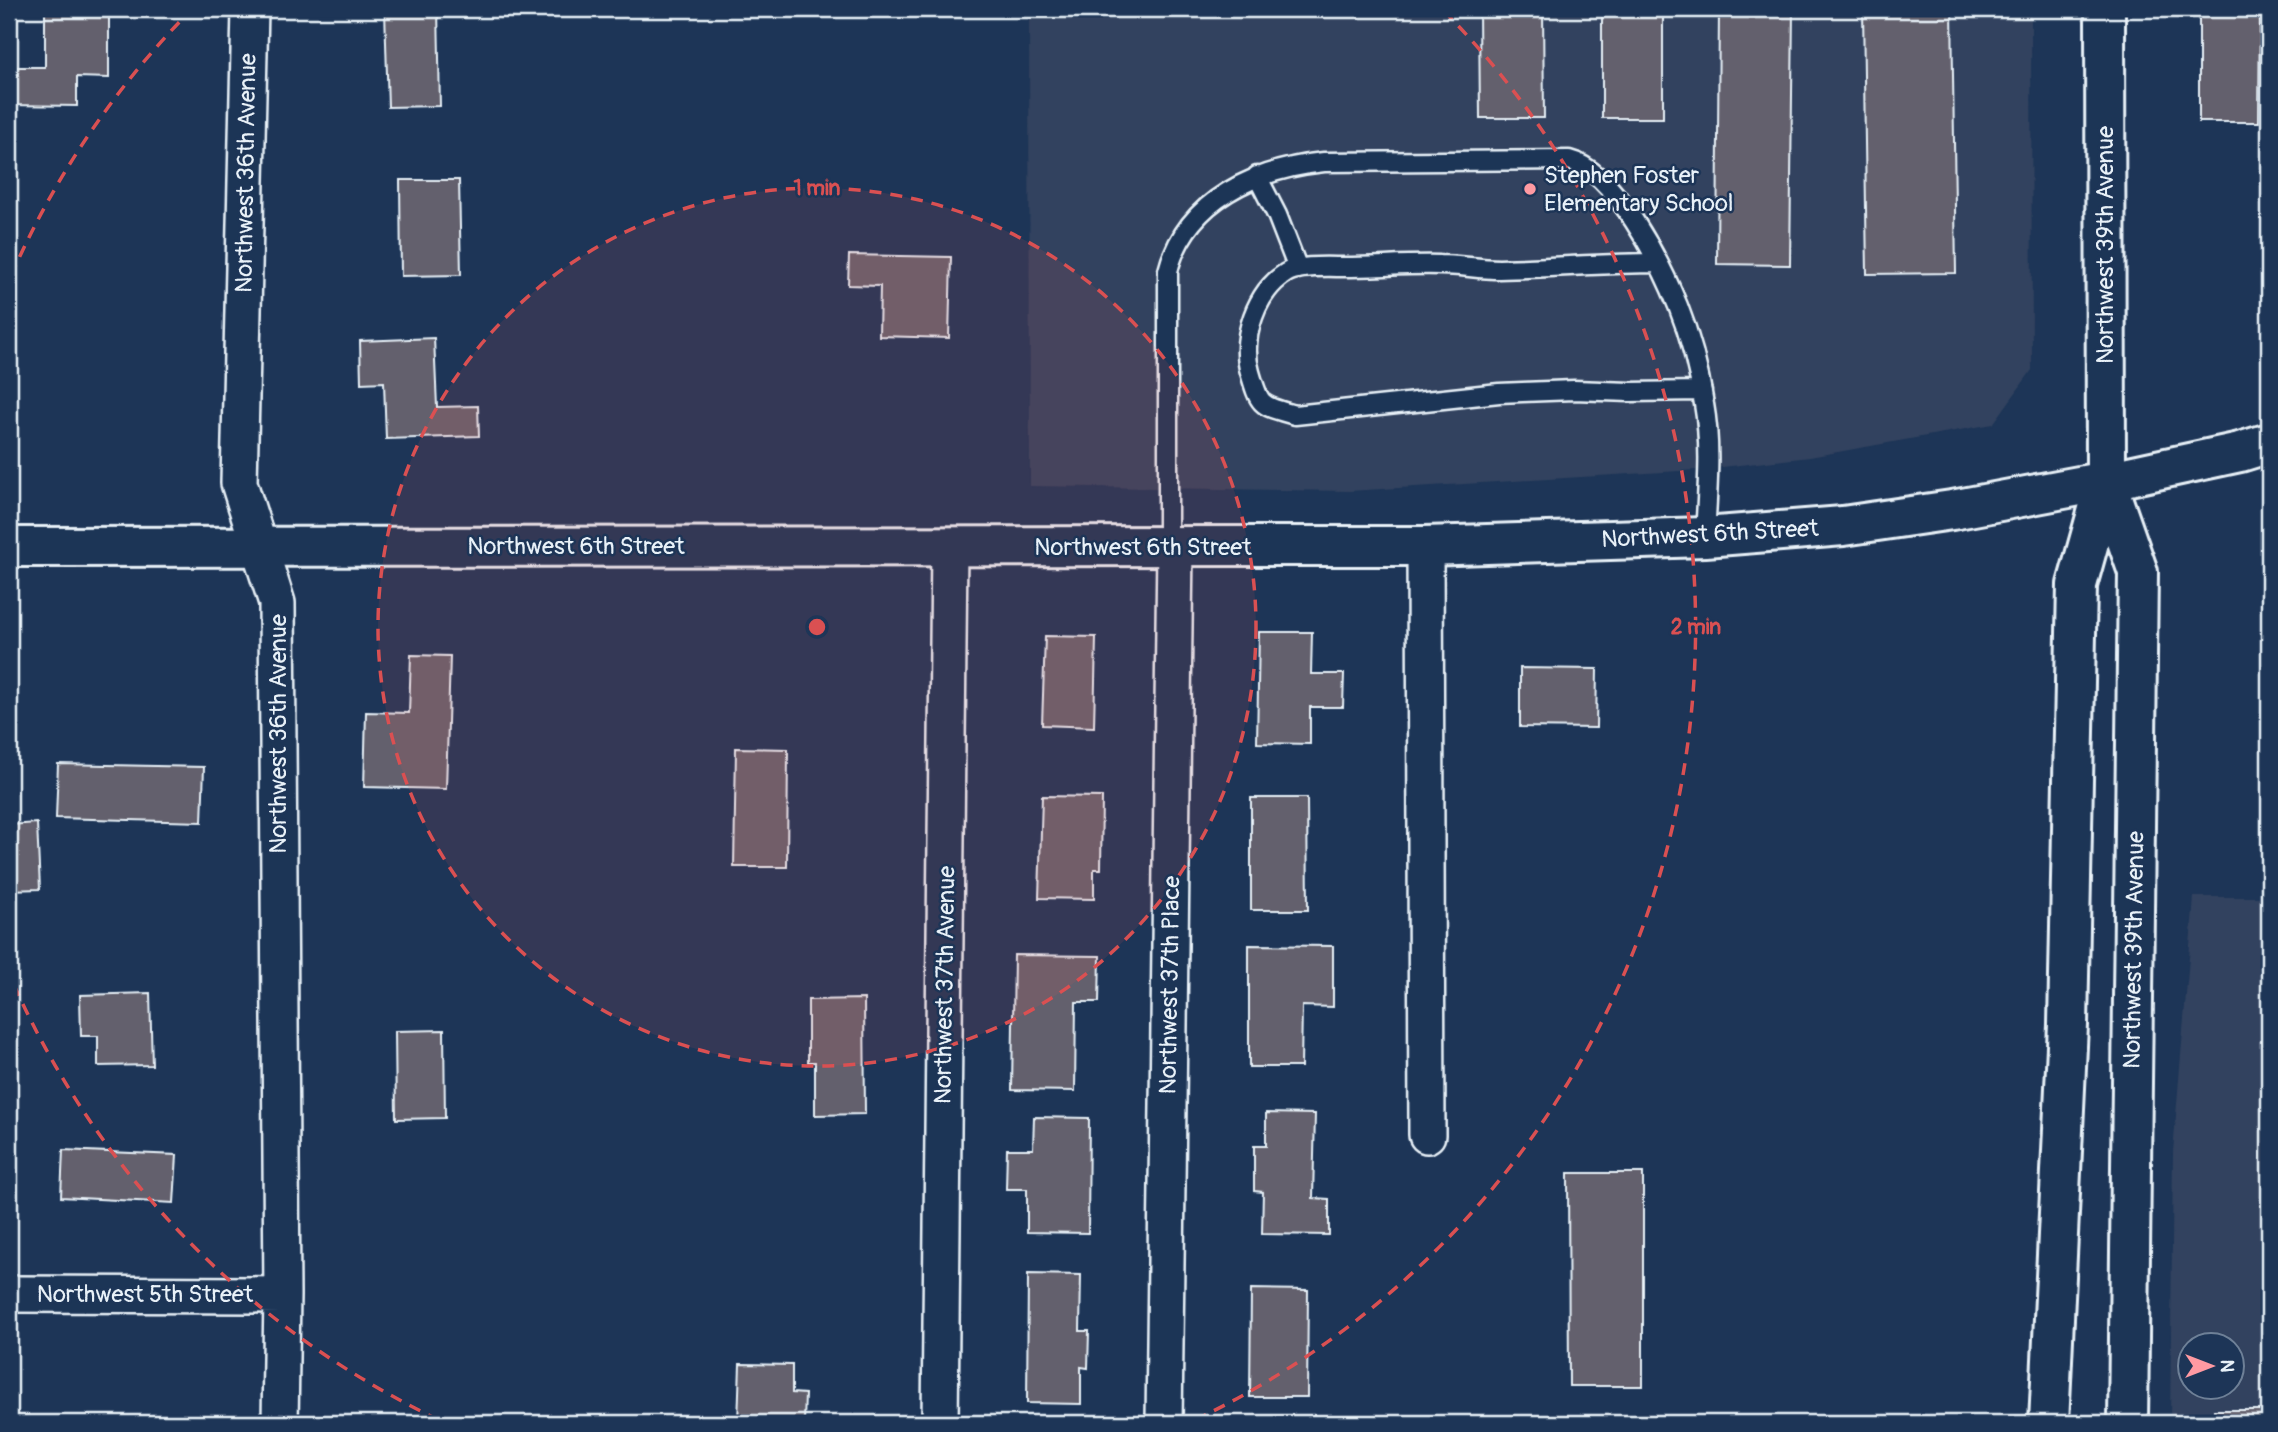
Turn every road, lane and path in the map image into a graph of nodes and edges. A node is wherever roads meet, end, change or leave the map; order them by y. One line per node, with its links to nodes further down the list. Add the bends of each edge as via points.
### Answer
1 (250, 9): 10 (street, Northwest 36th Avenue, via 239,482)
2 (2105, 9): 8 (main road, Northwest 39th Avenue)
3 (1257, 176): 4 (lane, via 1324,162 1569,160 1582,163 1613,191); 5 (lane); 14 (lane, via 1208,207 1172,256 1168,271)
4 (1658, 263): 5 (lane); 6 (lane, via 1679,308)
5 (1298, 270): 6 (lane, via 1287,272 1254,311 1247,362 1257,398 1295,415 1499,393)
6 (1702, 391): 9 (lane, via 1708,444)
7 (2269, 443): 8 (main road, Northwest 6th Street)
8 (2106, 481): 9 (main road, Northwest 6th Street, via 1843,526); 21 (main road, Northwest 39th Avenue, via 2077,585 2068,1025); 22 (main road, Northwest 39th Avenue, via 2137,572)
9 (1705, 537): 11 (main road, Northwest 6th Street)
10 (258, 546): 12 (main road, Northwest 6th Street); 13 (main road, Northwest 6th Street); 17 (street, Northwest 36th Avenue, via 277,603)
11 (1425, 546): 14 (main road, Northwest 6th Street); 15 (street)
12 (9, 547)
13 (949, 547): 14 (main road, Northwest 6th Street); 19 (street, Northwest 37th Avenue)
14 (1172, 547): 20 (street, Northwest 37th Place)
15 (1427, 1135)
16 (9, 1294): 17 (street, Northwest 5th Street)
17 (282, 1295): 18 (street, Northwest 36th Avenue)
18 (280, 1423)
19 (940, 1423)
20 (1164, 1423)
21 (2049, 1423)
22 (2128, 1423)

